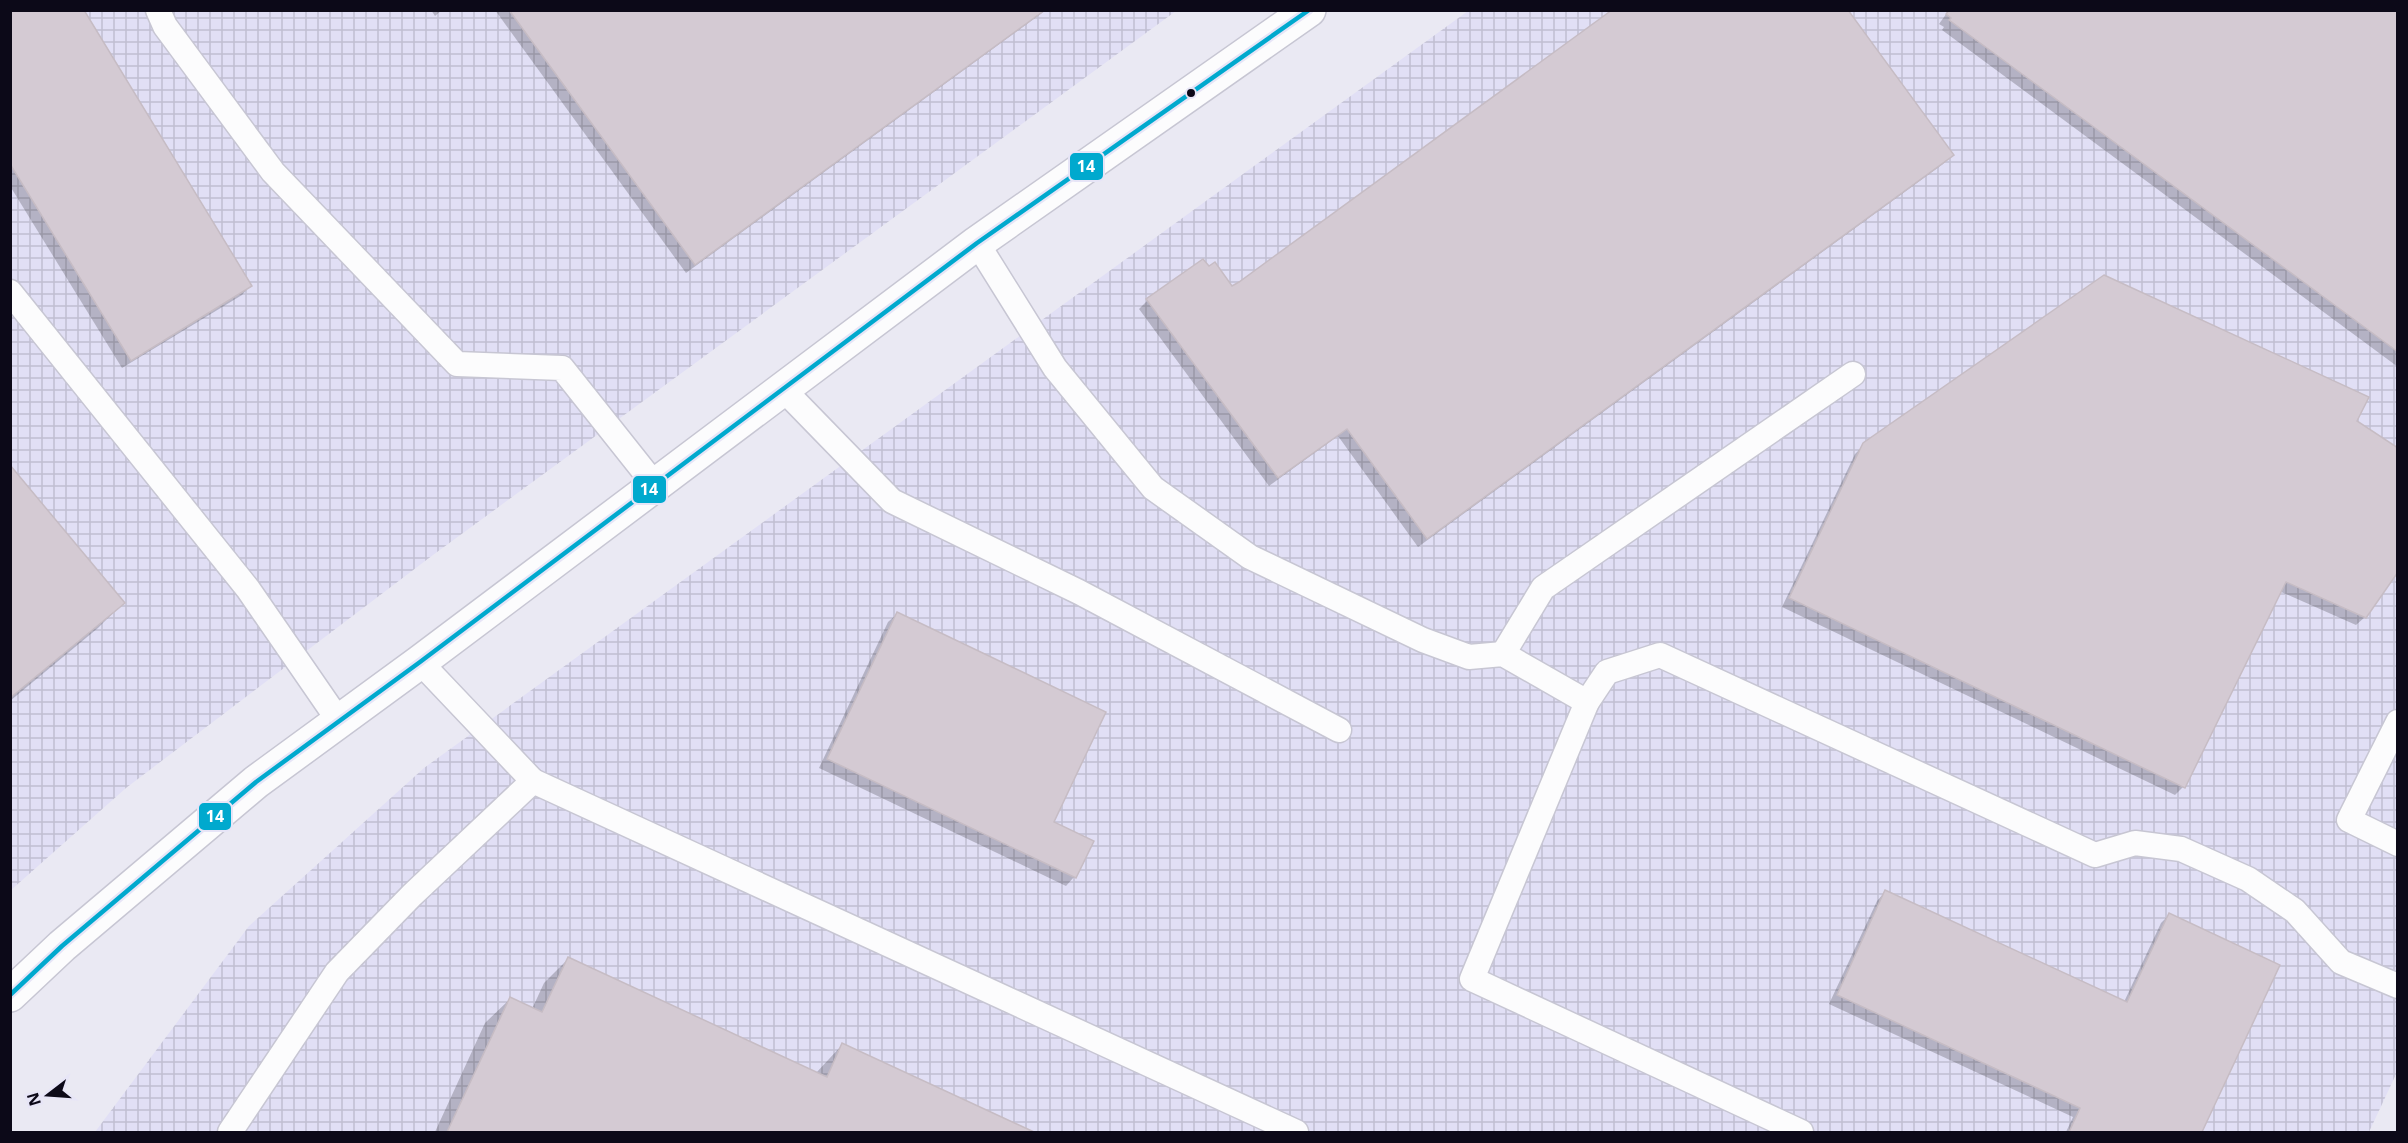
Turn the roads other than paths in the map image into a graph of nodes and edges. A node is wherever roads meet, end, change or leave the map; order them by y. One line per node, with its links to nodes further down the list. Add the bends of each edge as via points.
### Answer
1 (158, 10): 7 (lane, via 165,26 273,172 457,364 562,368)
2 (1309, 10): 3 (street)
3 (977, 243): 6 (street); 8 (lane, via 1055,368 1154,488 1250,557 1423,640 1469,657)
4 (10, 292): 11 (lane, via 248,589)
5 (1853, 374): 8 (lane, via 1543,588)
6 (783, 389): 7 (street); 13 (lane, via 892,501 1079,592)
7 (655, 485): 9 (street)
8 (1503, 654): 10 (lane)
9 (420, 662): 11 (street); 14 (lane)
10 (1587, 702): 16 (lane, via 1607,672 1660,655 2096,855 2135,843 2181,849 2248,879 2295,911 2341,962); 20 (lane, via 1472,978)
11 (339, 721): 17 (street, via 256,782 62,946)
12 (2397, 722): 15 (lane, via 2349,820)
13 (1339, 730)
14 (533, 781): 18 (lane, via 337,972); 19 (lane)
15 (2397, 844)
16 (2397, 986)
17 (10, 995)
18 (230, 1132)
19 (1296, 1132)
20 (1801, 1132)

